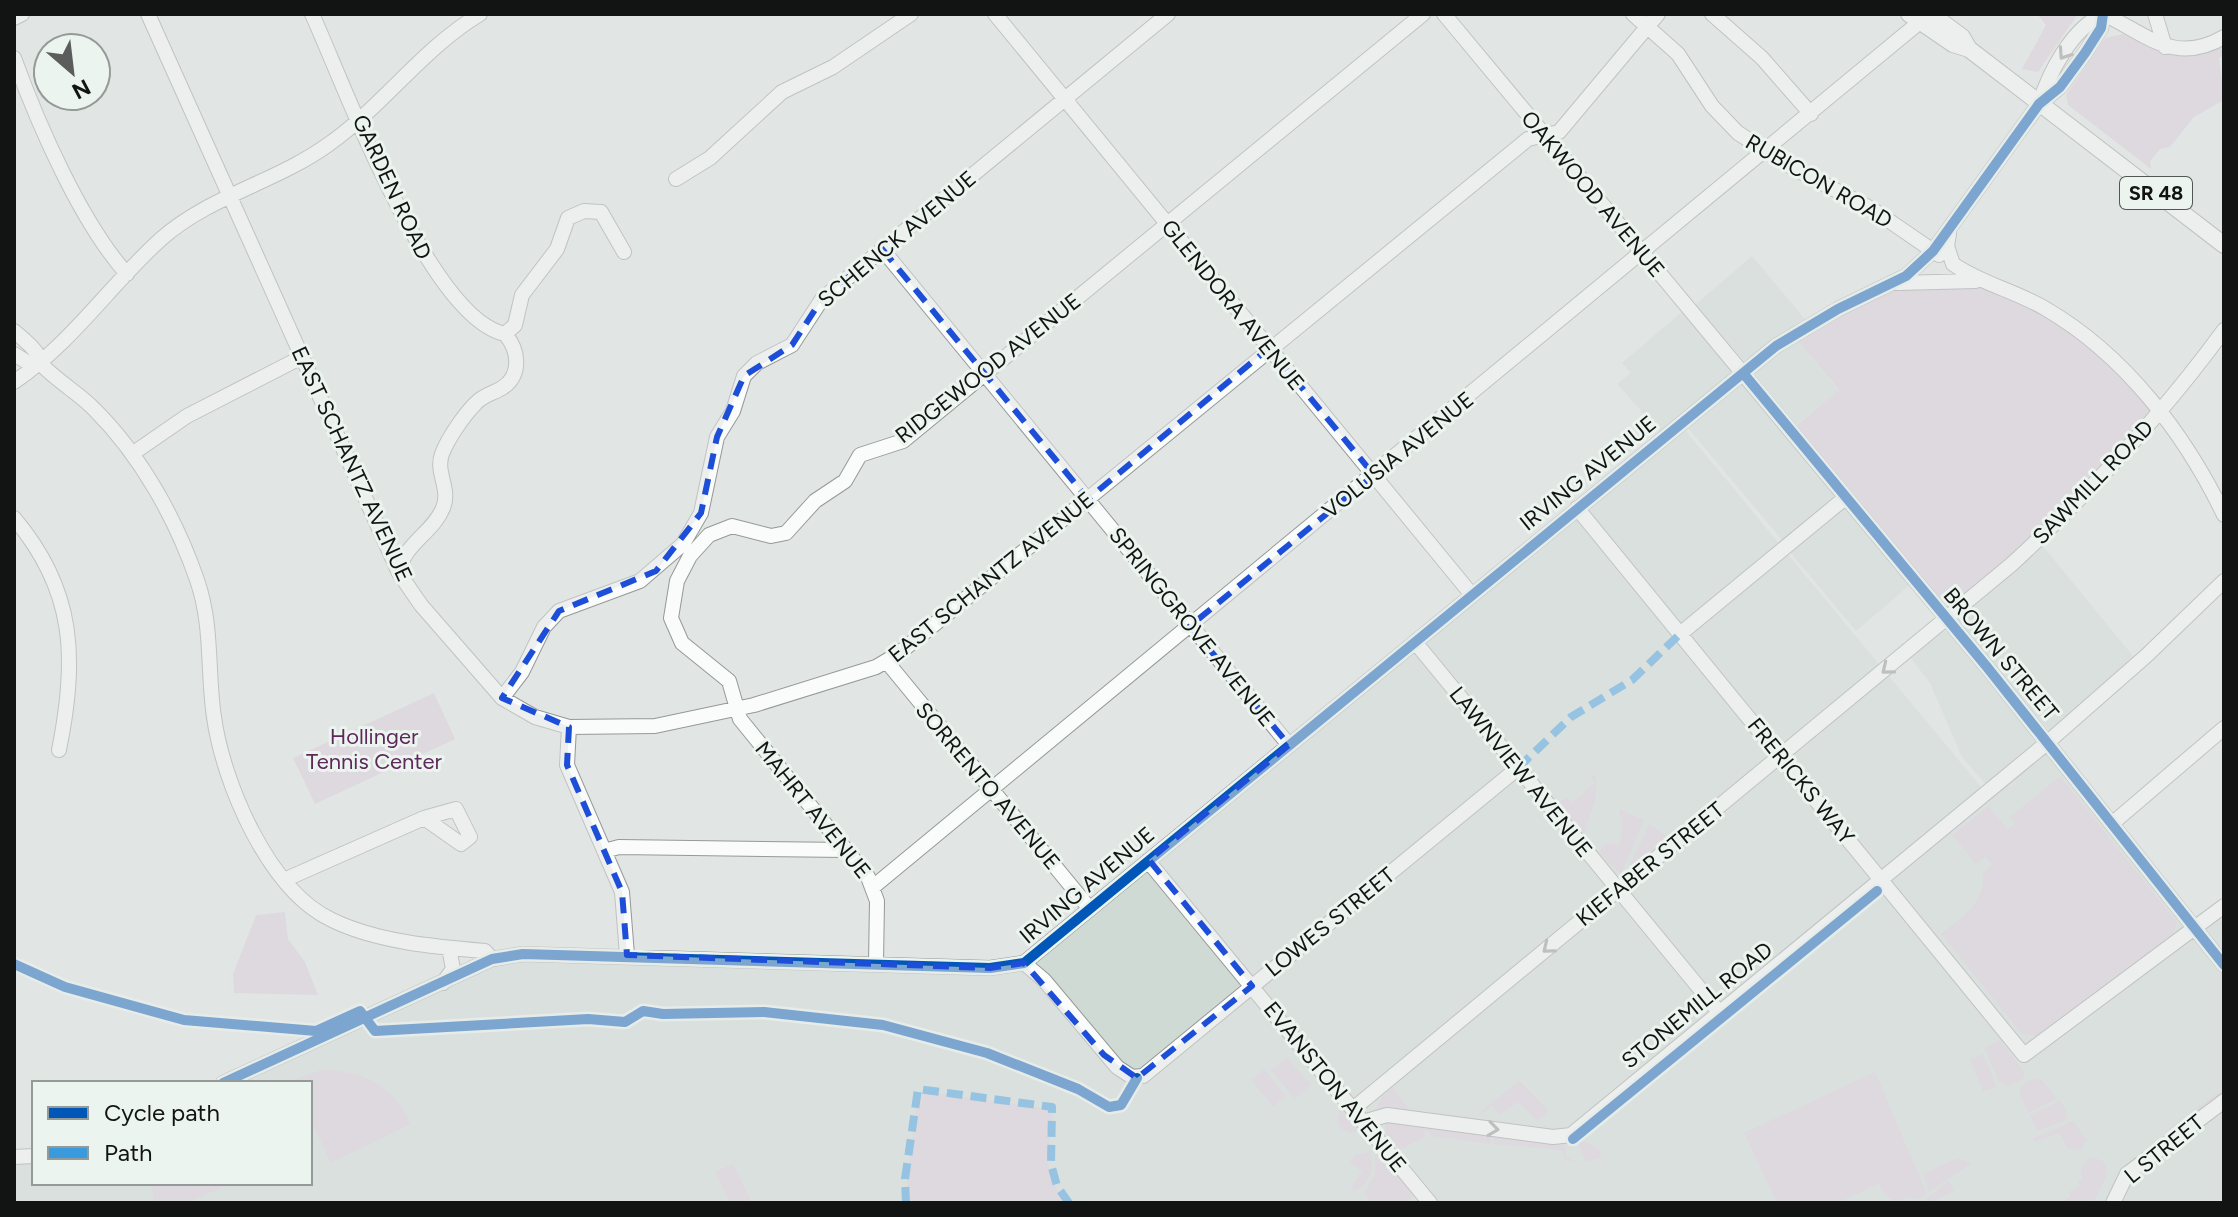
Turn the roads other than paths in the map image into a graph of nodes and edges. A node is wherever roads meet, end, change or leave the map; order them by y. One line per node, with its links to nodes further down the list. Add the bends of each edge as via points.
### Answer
1 (22, 14): 16 (street)
2 (148, 14): 28 (street, EAST SCHANTZ AVENUE)
3 (312, 14): 24 (street, GARDEN ROAD)
4 (480, 14): 24 (street, via 434,47)
5 (911, 14): 27 (street, via 833,67 782,92 710,158)
6 (995, 14): 21 (street, GLENDORA AVENUE)
7 (1168, 14): 21 (street, SCHENCK AVENUE)
8 (1423, 14): 29 (street, RIDGEWOOD AVENUE)
9 (1444, 14): 25 (street, OAKWOOD AVENUE)
10 (1633, 14): 17 (street, RUBICON ROAD)
11 (1658, 14): 17 (street, EAST SCHANTZ AVENUE)
12 (1712, 14): 23 (street, via 1762,58)
13 (2103, 14): 19 (street); 22 (street, via 2101,28 2085,53 2060,87)
14 (2155, 14): 19 (street)
15 (1920, 16): 22 (main road, SR 48); 23 (street, VOLUSIA AVENUE)
16 (14, 18)
17 (1648, 26): 25 (street, EAST SCHANTZ AVENUE, via 1559,132); 26 (street, RUBICON ROAD, via 1678,54 1725,122)
18 (2224, 37): 19 (street, via 2193,49)
19 (2165, 47)
20 (14, 58): 37 (street, via 54,154)
21 (1065, 99): 29 (street, GLENDORA AVENUE); 32 (street, SCHENCK AVENUE)
22 (2039, 104): 30 (street); 31 (main road, SR 48)
23 (1811, 114): 26 (street, VOLUSIA AVENUE)
24 (359, 122): 28 (street, via 299,164); 42 (street, GARDEN ROAD, via 412,237 437,278 467,309)
25 (1543, 135): 35 (street, OAKWOOD AVENUE); 43 (street, EAST SCHANTZ AVENUE, via 1528,139)
26 (1766, 152): 34 (street, RUBICON ROAD, via 1872,209); 35 (street, VOLUSIA AVENUE)
27 (676, 179)
28 (230, 197): 37 (street, via 174,228); 45 (street, EAST SCHANTZ AVENUE)
29 (1166, 223): 43 (street, GLENDORA AVENUE); 47 (street, RIDGEWOOD AVENUE)
30 (1950, 230): 34 (street); 36 (street, via 1947,246)
31 (2224, 245)
32 (882, 249): 47 (street, SPRINGGROVE AVENUE); 58 (street, SCHENCK AVENUE, via 822,299 792,345 744,376 733,411 717,437 707,494)
33 (624, 252): 42 (street, via 601,212 584,211 568,218 557,249 527,286 515,325)
34 (1933, 252): 36 (street, RUBICON ROAD); 39 (street)
35 (1644, 254): 48 (street, OAKWOOD AVENUE); 52 (street, VOLUSIA AVENUE)
36 (1953, 264): 38 (street, RUBICON ROAD)
37 (127, 274): 46 (street)
38 (1981, 281): 39 (street, RUBICON ROAD); 50 (street, RUBICON ROAD, via 2036,303 2074,328)
39 (1892, 284): 48 (street, IRVING AVENUE, via 1800,330)
40 (2224, 330): 50 (street, SAWMILL ROAD)
41 (14, 331): 46 (street, via 36,351)
42 (505, 334): 62 (street, via 515,349 513,377 473,405 442,451 443,508 404,557)
43 (1269, 348): 52 (street, GLENDORA AVENUE); 54 (street, EAST SCHANTZ AVENUE)
44 (14, 354): 46 (street)
45 (302, 357): 51 (street, via 187,416); 62 (street, EAST SCHANTZ AVENUE)
46 (41, 365): 49 (street); 51 (street, via 95,409)
47 (985, 373): 54 (street, SPRINGGROVE AVENUE); 59 (street, RIDGEWOOD AVENUE, via 903,441 860,455 845,481 815,501 786,533 771,536 732,526)
48 (1743, 373): 53 (street, BROWN STREET); 55 (street, IRVING AVENUE)
49 (14, 382)
50 (2161, 411): 56 (street, RUBICON ROAD); 65 (street, SAWMILL ROAD, via 2043,535)
51 (132, 454): 85 (street, via 174,525 196,577 209,625 214,718 227,774 261,846)
52 (1374, 475): 64 (street, GLENDORA AVENUE); 66 (street, VOLUSIA AVENUE)
53 (1845, 498): 65 (street, BROWN STREET); 67 (street)
54 (1088, 499): 66 (street, SPRINGGROVE AVENUE); 69 (street, EAST SCHANTZ AVENUE)
55 (1577, 508): 64 (street, IRVING AVENUE); 67 (street, FRERICKS WAY)
56 (2224, 515)
57 (14, 518): 60 (street)
58 (694, 529): 59 (street, RIDGEWOOD AVENUE); 70 (street, SCHENCK AVENUE, via 671,558 640,581 572,604 550,618)
59 (714, 531): 71 (street, via 681,573 672,594 671,618 682,643 729,681)
60 (29, 535): 61 (street); 76 (street, via 48,567 68,626 71,686)
61 (14, 541)
62 (399, 573): 70 (street, EAST SCHANTZ AVENUE)
63 (2224, 581): 74 (street, STONEMILL ROAD)
64 (1472, 595): 68 (street, IRVING AVENUE)
65 (1948, 620): 74 (street, BROWN STREET); 77 (street, KIEFABER STREET, one-way to 77)
66 (1191, 626): 75 (street, SPRINGGROVE AVENUE); 79 (street, VOLUSIA AVENUE)
67 (1680, 634): 77 (street, FRERICKS WAY)
68 (1415, 642): 75 (street, IRVING AVENUE); 78 (street, LAWNVIEW AVENUE)
69 (887, 662): 71 (street, EAST SCHANTZ AVENUE); 79 (street, SORRENTO AVENUE)
70 (502, 698): 72 (street, EAST SCHANTZ AVENUE, via 535,717)
71 (737, 709): 72 (street, EAST SCHANTZ AVENUE, via 676,724); 82 (street, MAHRT AVENUE)
72 (569, 727): 83 (street, via 567,765)
73 (2224, 728): 81 (street)
74 (2048, 742): 81 (street, BROWN STREET); 86 (street, STONEMILL ROAD)
75 (1289, 745): 84 (street, IRVING AVENUE)
76 (59, 750)
77 (1781, 757): 86 (street, FRERICKS WAY); 88 (street, KIEFABER STREET)
78 (1518, 768): 88 (street, LAWNVIEW AVENUE); 99 (street, LOWES STREET)
79 (991, 790): 87 (street, VOLUSIA AVENUE); 90 (street, SORRENTO AVENUE)
80 (424, 818): 85 (street)
81 (2114, 822): 91 (street, BROWN STREET)
82 (846, 850): 83 (street, via 645,846); 87 (street, MAHRT AVENUE)
83 (604, 851): 93 (street, via 623,898)
84 (1148, 861): 90 (street, IRVING AVENUE); 99 (street, EVANSTON AVENUE)
85 (284, 880): 92 (street, via 306,904 331,920)
86 (1883, 880): 91 (street, FRERICKS WAY, via 2024,1055); 100 (street, STONEMILL ROAD)
87 (873, 887): 95 (street, MAHRT AVENUE)
88 (1618, 891): 100 (street, LAWNVIEW AVENUE); 103 (street, KIEFABER STREET, one-way to 103)
89 (2224, 906): 91 (street)
90 (1090, 909): 96 (street, IRVING AVENUE)
91 (2197, 927): 97 (street, BROWN STREET)
92 (449, 948): 94 (street, via 485,951); 98 (street, via 453,970)
93 (627, 955): 94 (street, IRVING AVENUE); 95 (street, IRVING AVENUE)
94 (492, 959): 98 (street, IRVING AVENUE)
95 (876, 963): 96 (street, IRVING AVENUE, via 990,968)
96 (1024, 963): 99 (street, LOWES STREET, via 1111,1061 1132,1077 1143,1076)
97 (2224, 965)
98 (443, 984): 101 (street, IRVING AVENUE)
99 (1252, 986): 103 (street, EVANSTON AVENUE)
100 (1719, 1012): 104 (street, STONEMILL ROAD, one-way to 100, via 1387,1115 1559,1138 1571,1135)
101 (227, 1081)
102 (2224, 1101): 106 (street, L STREET, via 2124,1177)
103 (1353, 1109): 104 (street, EVANSTON AVENUE)
104 (1363, 1122): 105 (street, EVANSTON AVENUE)
105 (1430, 1203)
106 (2113, 1203)

